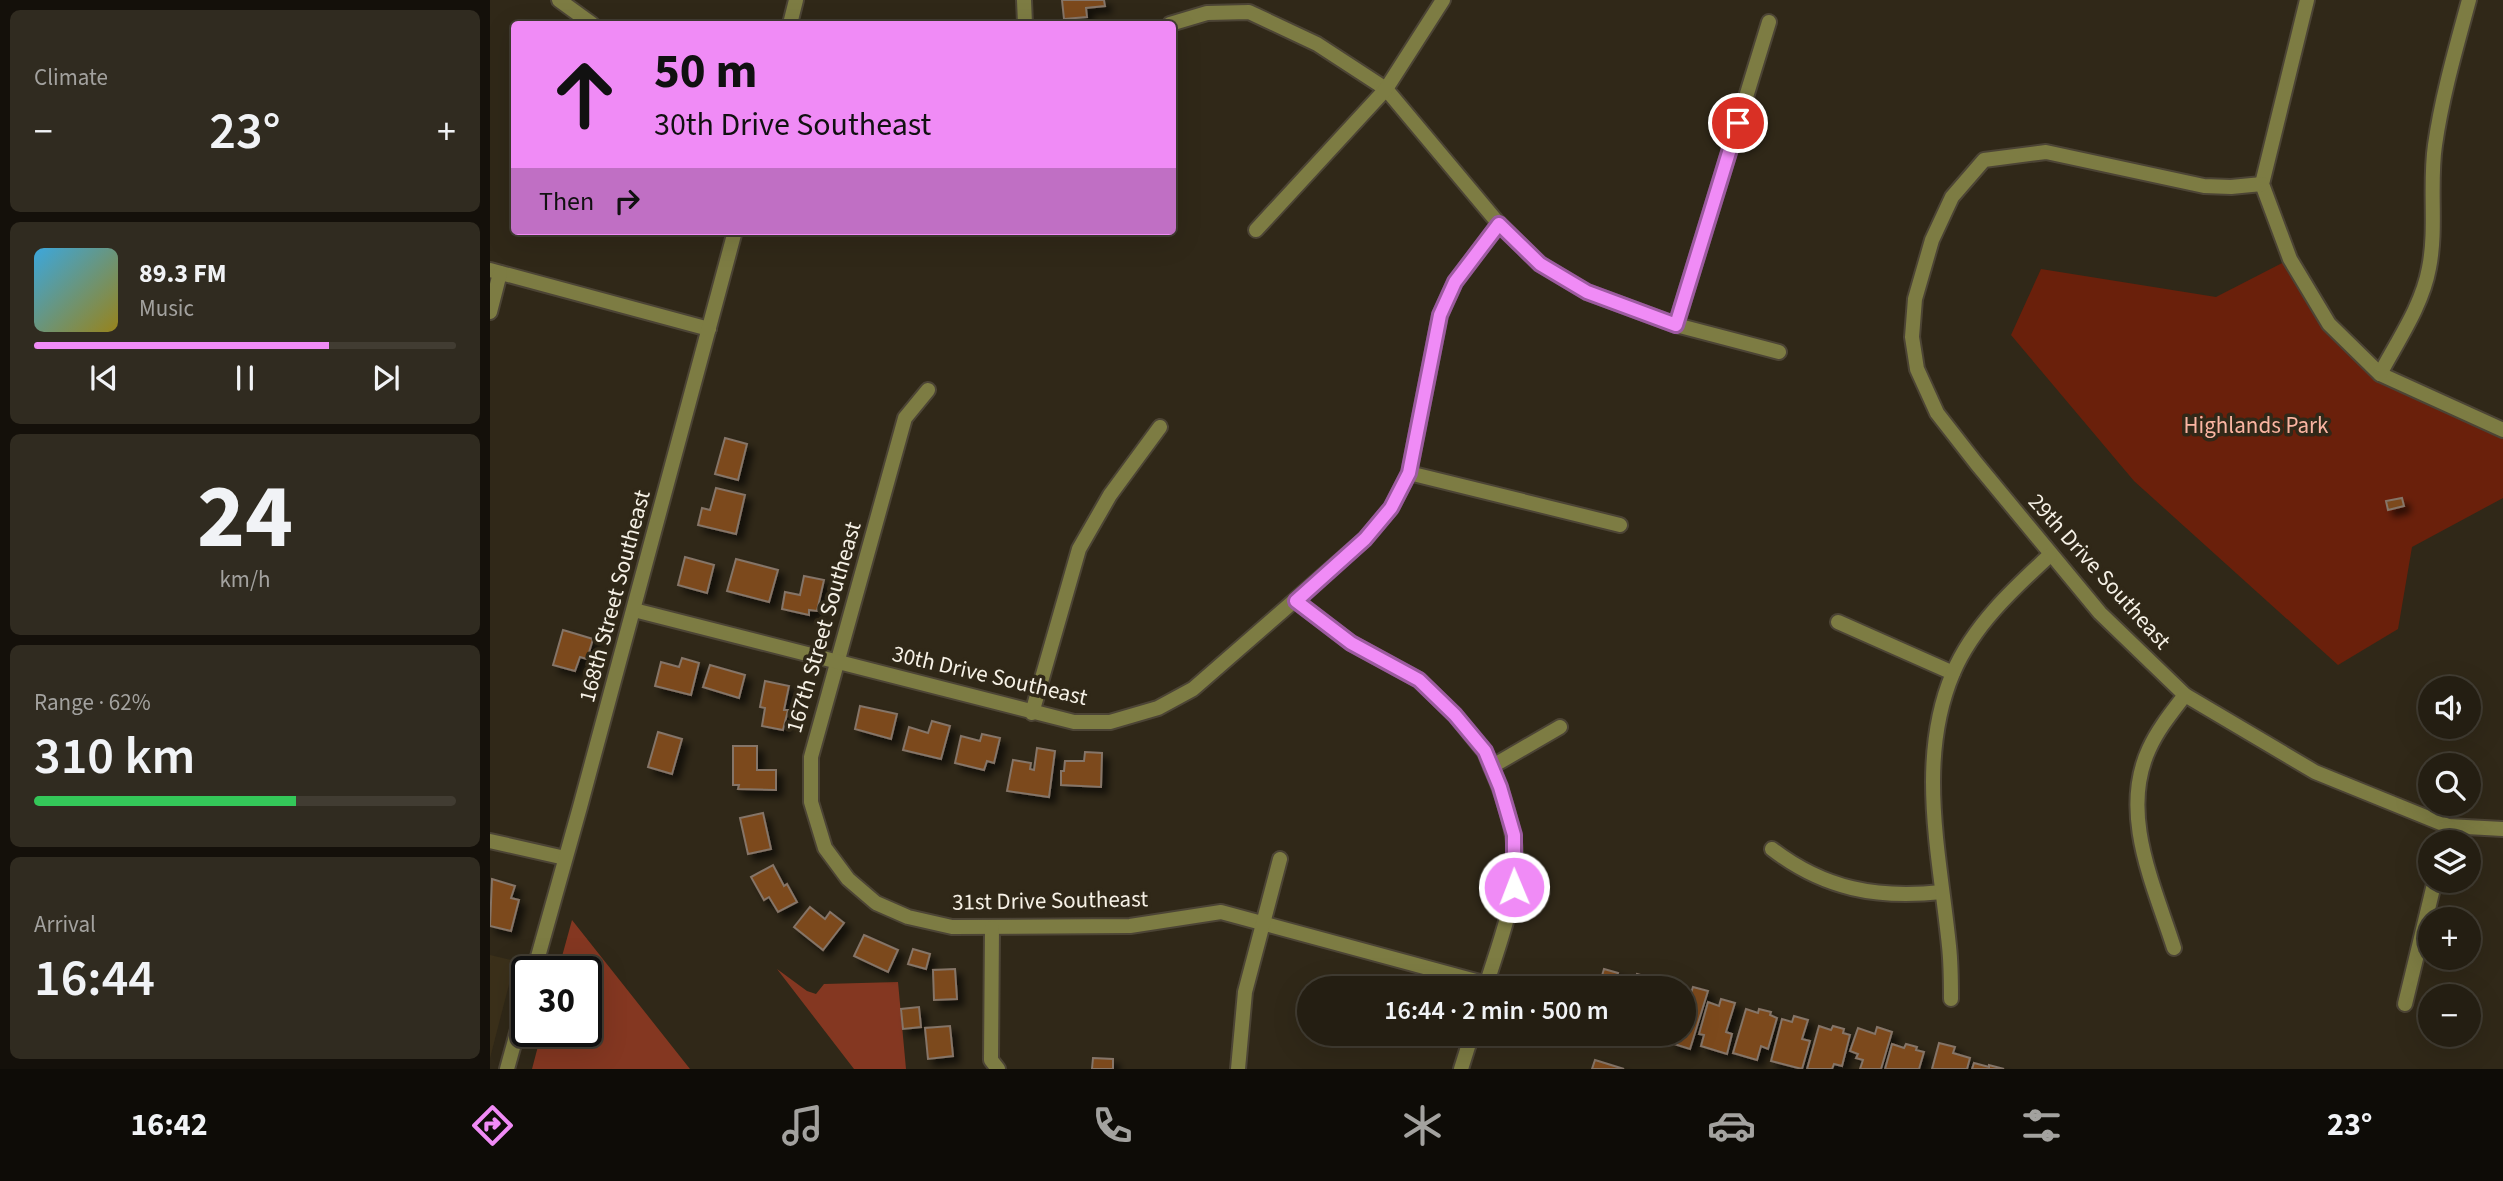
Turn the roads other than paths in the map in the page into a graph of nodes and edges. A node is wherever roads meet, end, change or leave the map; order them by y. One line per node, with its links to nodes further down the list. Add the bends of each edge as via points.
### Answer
1 (559, 0): 8 (street)
2 (796, 0): 9 (street)
3 (1024, 0): 10 (street)
4 (1443, 0): 13 (street)
5 (2307, 0): 14 (street)
6 (2469, 0): 23 (street, via 2434,148 2429,268 2419,302)
7 (1250, 6): 11 (street); 13 (street)
8 (588, 21)
9 (791, 21)
10 (1025, 21)
11 (1176, 22)
12 (1769, 22): 20 (street)
13 (1386, 89): 15 (street); 16 (street)
14 (2262, 184): 23 (street, via 2290,259 2322,313); 29 (street, 29th Drive Southeast, via 2204,186 2046,152 1984,160 1952,197 1932,240 1915,299 1912,337 1917,369 1937,412)
15 (1499, 224): 20 (street, via 1540,264 1587,292); 27 (street, 30th Drive Southeast, via 1455,282 1440,315)
16 (1256, 230)
17 (734, 235): 21 (street, 168th Street Southeast)
18 (495, 272): 19 (street); 21 (street)
19 (490, 312)
20 (1676, 325): 22 (street)
21 (709, 328): 31 (street, 168th Street Southeast)
22 (1779, 352)
23 (2380, 374): 26 (street)
24 (928, 390): 33 (street, 167th Street Southeast, via 905,418)
25 (1160, 426): 36 (street, via 1110,495 1079,550)
26 (2503, 430)
27 (1409, 473): 28 (street); 30 (street, 30th Drive Southeast, via 1391,508 1365,539)
28 (1620, 526)
29 (2050, 555): 34 (street, via 1982,626); 35 (street, 29th Drive Southeast, via 2100,613)
30 (1296, 601): 36 (street, 30th Drive Southeast, via 1193,690 1157,708 1110,722 1074,722); 38 (street, via 1351,643 1419,680 1463,724)
31 (634, 610): 33 (street, 30th Drive Southeast); 44 (street, 168th Street Southeast)
32 (1838, 622): 34 (street)
33 (837, 663): 36 (street, 30th Drive Southeast); 46 (street, 167th Street Southeast, via 811,757 811,802 825,848)
34 (1953, 673): 47 (street, via 1938,724 1932,778)
35 (2185, 695): 39 (street, 29th Drive Southeast, via 2315,772); 51 (street, via 2148,751 2138,781 2136,809 2141,843)
36 (1032, 713)
37 (1560, 727): 38 (street)
38 (1492, 767): 54 (street, via 1514,835 1514,887)
39 (2448, 826): 40 (street, 29th Drive Southeast); 41 (street)
40 (2503, 829)
41 (2447, 830)
42 (490, 841): 44 (street)
43 (1772, 849): 47 (street, via 1791,864 1833,883 1874,894)
44 (565, 858): 52 (street, 168th Street Southeast)
45 (1280, 859): 49 (street)
46 (848, 879): 50 (street, 31st Drive Southeast, via 876,903 908,917 952,927)
47 (1942, 892): 55 (street)
48 (2432, 893): 56 (street)
49 (1264, 923): 50 (street, 31st Drive Southeast, via 1221,912 1130,926); 53 (street, 31st Drive Southeast); 61 (street, via 1245,992)
50 (992, 928): 60 (street, via 991,1060)
51 (2174, 948)
52 (538, 956)
53 (1448, 976)
54 (1489, 976)
55 (1951, 999)
56 (2405, 1004)
57 (1468, 1046): 62 (street)
58 (513, 1047): 59 (street)
59 (507, 1069)
60 (998, 1069)
61 (1238, 1069)
62 (1461, 1069)

